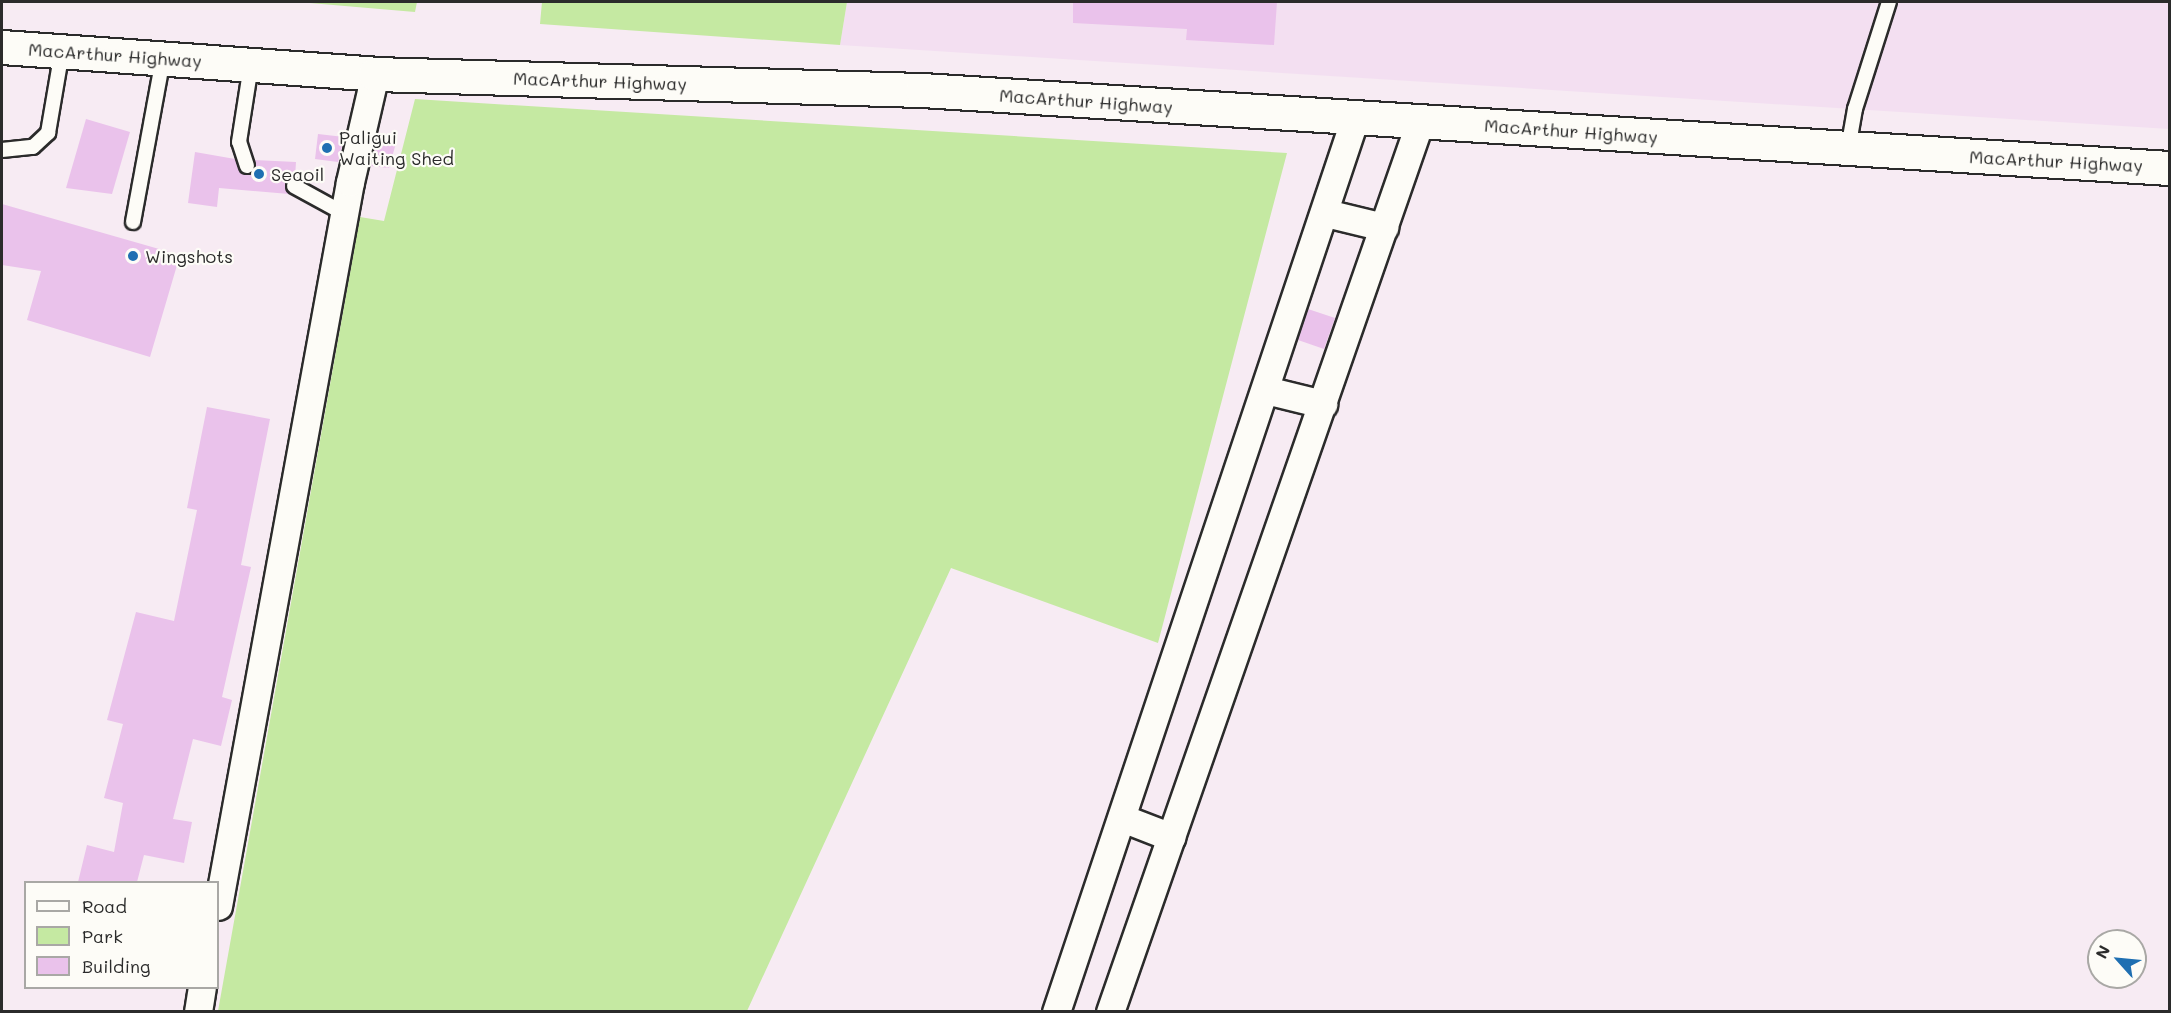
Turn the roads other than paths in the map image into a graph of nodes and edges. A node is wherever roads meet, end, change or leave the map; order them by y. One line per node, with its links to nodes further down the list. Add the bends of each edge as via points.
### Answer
1 (1889, 2): 9 (lane, via 1855,109)
2 (2, 47): 3 (highway, MacArthur Highway)
3 (62, 51): 4 (highway, MacArthur Highway); 10 (lane, via 48,133 33,147)
4 (163, 59): 5 (highway, MacArthur Highway); 16 (lane)
5 (251, 65): 6 (highway, MacArthur Highway); 11 (lane, via 239,142)
6 (375, 74): 7 (highway, MacArthur Highway, via 922,90); 15 (street)
7 (1355, 118): 8 (highway, MacArthur Highway); 14 (street)
8 (1420, 122): 9 (highway, MacArthur Highway); 17 (street)
9 (1848, 149): 12 (highway, MacArthur Highway)
10 (2, 150)
11 (247, 166)
12 (2169, 168)
13 (294, 186): 15 (lane)
14 (1326, 213): 17 (street); 18 (street)
15 (345, 214): 22 (street)
16 (134, 222)
17 (1384, 227): 19 (street)
18 (1266, 390): 19 (street); 20 (street)
19 (1323, 404): 21 (street)
20 (1122, 818): 21 (street); 25 (street)
21 (1171, 837): 26 (street)
22 (219, 901)
23 (202, 989): 24 (street)
24 (198, 1011)
25 (1056, 1011)
26 (1110, 1011)

